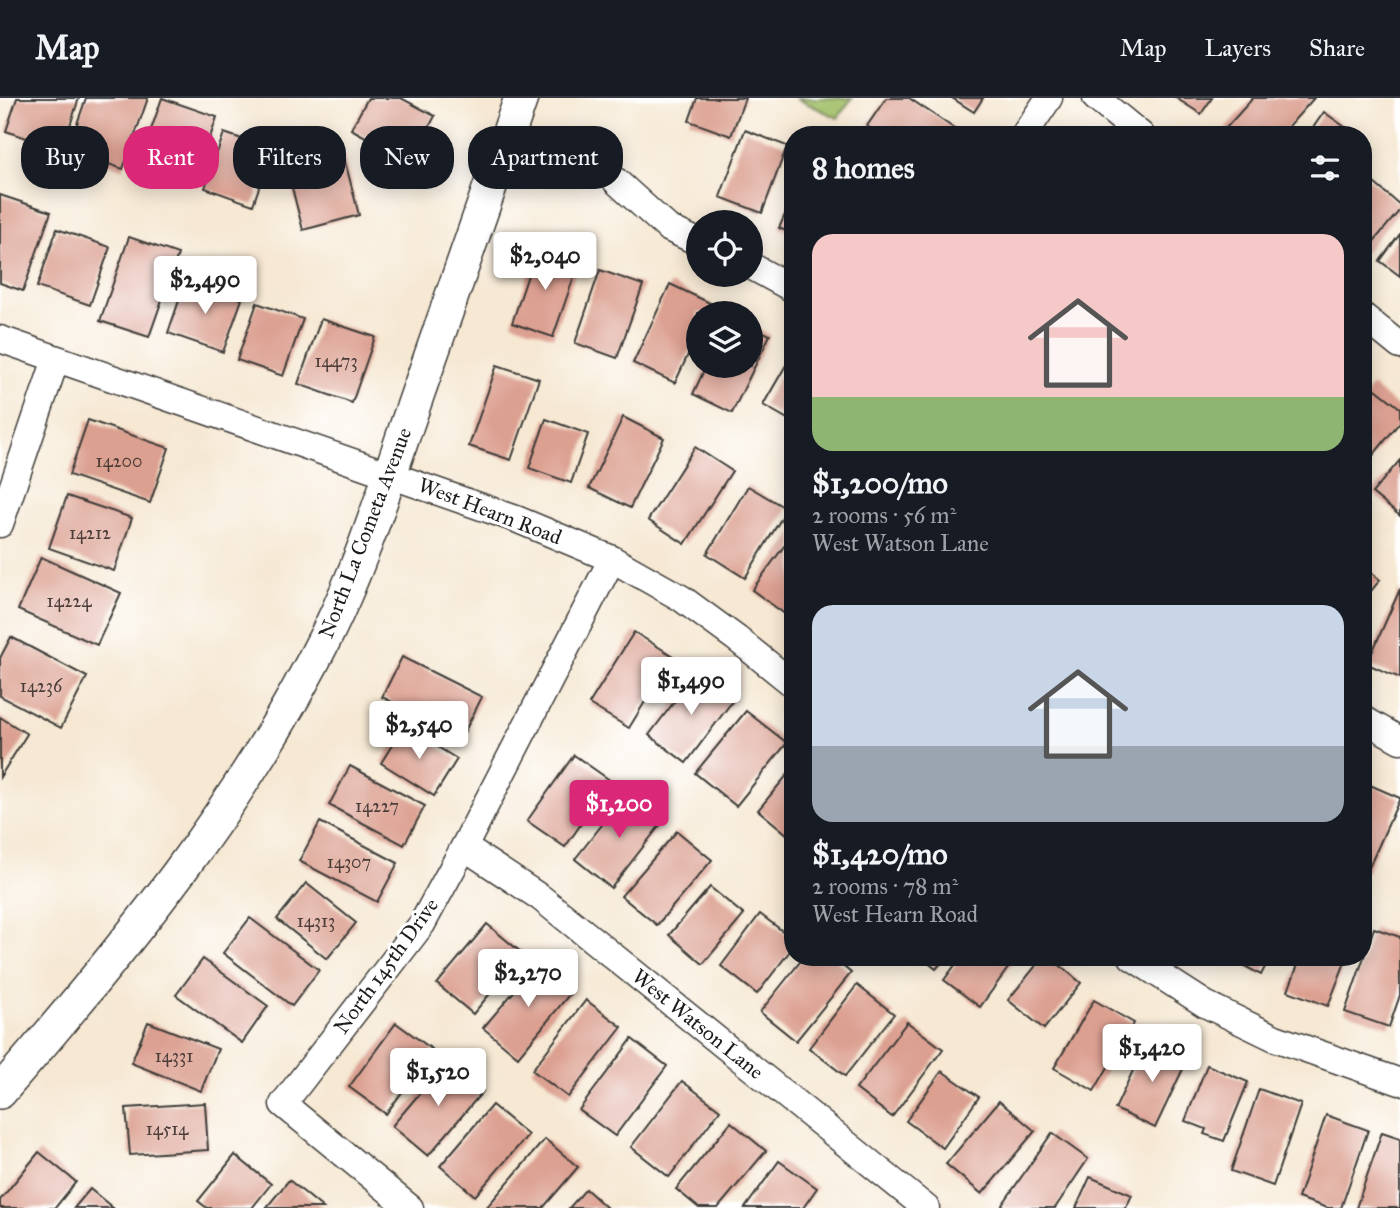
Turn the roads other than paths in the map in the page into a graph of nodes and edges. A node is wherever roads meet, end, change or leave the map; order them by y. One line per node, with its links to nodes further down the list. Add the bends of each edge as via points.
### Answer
1 (521, 98): 14 (street, North La Cometa Avenue)
2 (1049, 98): 4 (street)
3 (1096, 98): 5 (street)
4 (1030, 126)
5 (1130, 126)
6 (623, 187): 7 (street, via 668,228)
7 (686, 236)
8 (763, 273): 9 (street)
9 (784, 284)
10 (1372, 323): 12 (street)
11 (0, 340): 13 (street, West Hearn Road)
12 (1400, 346)
13 (56, 359): 14 (street, West Hearn Road); 15 (street)
14 (390, 474): 16 (street, West Hearn Road); 23 (street, North La Cometa Avenue, via 328,633 252,768 196,851)
15 (0, 524)
16 (612, 559): 17 (street, West Hearn Road, via 681,598); 20 (street, North 145th Drive)
17 (784, 677)
18 (1372, 724): 19 (street)
19 (1400, 740)
20 (464, 847): 24 (street, North 145th Drive, via 422,924 283,1104); 25 (street, West Watson Lane, via 541,898)
21 (1146, 966): 22 (street, via 1205,1004 1275,1038)
22 (1400, 1082)
23 (0, 1092)
24 (410, 1208)
25 (926, 1208)

